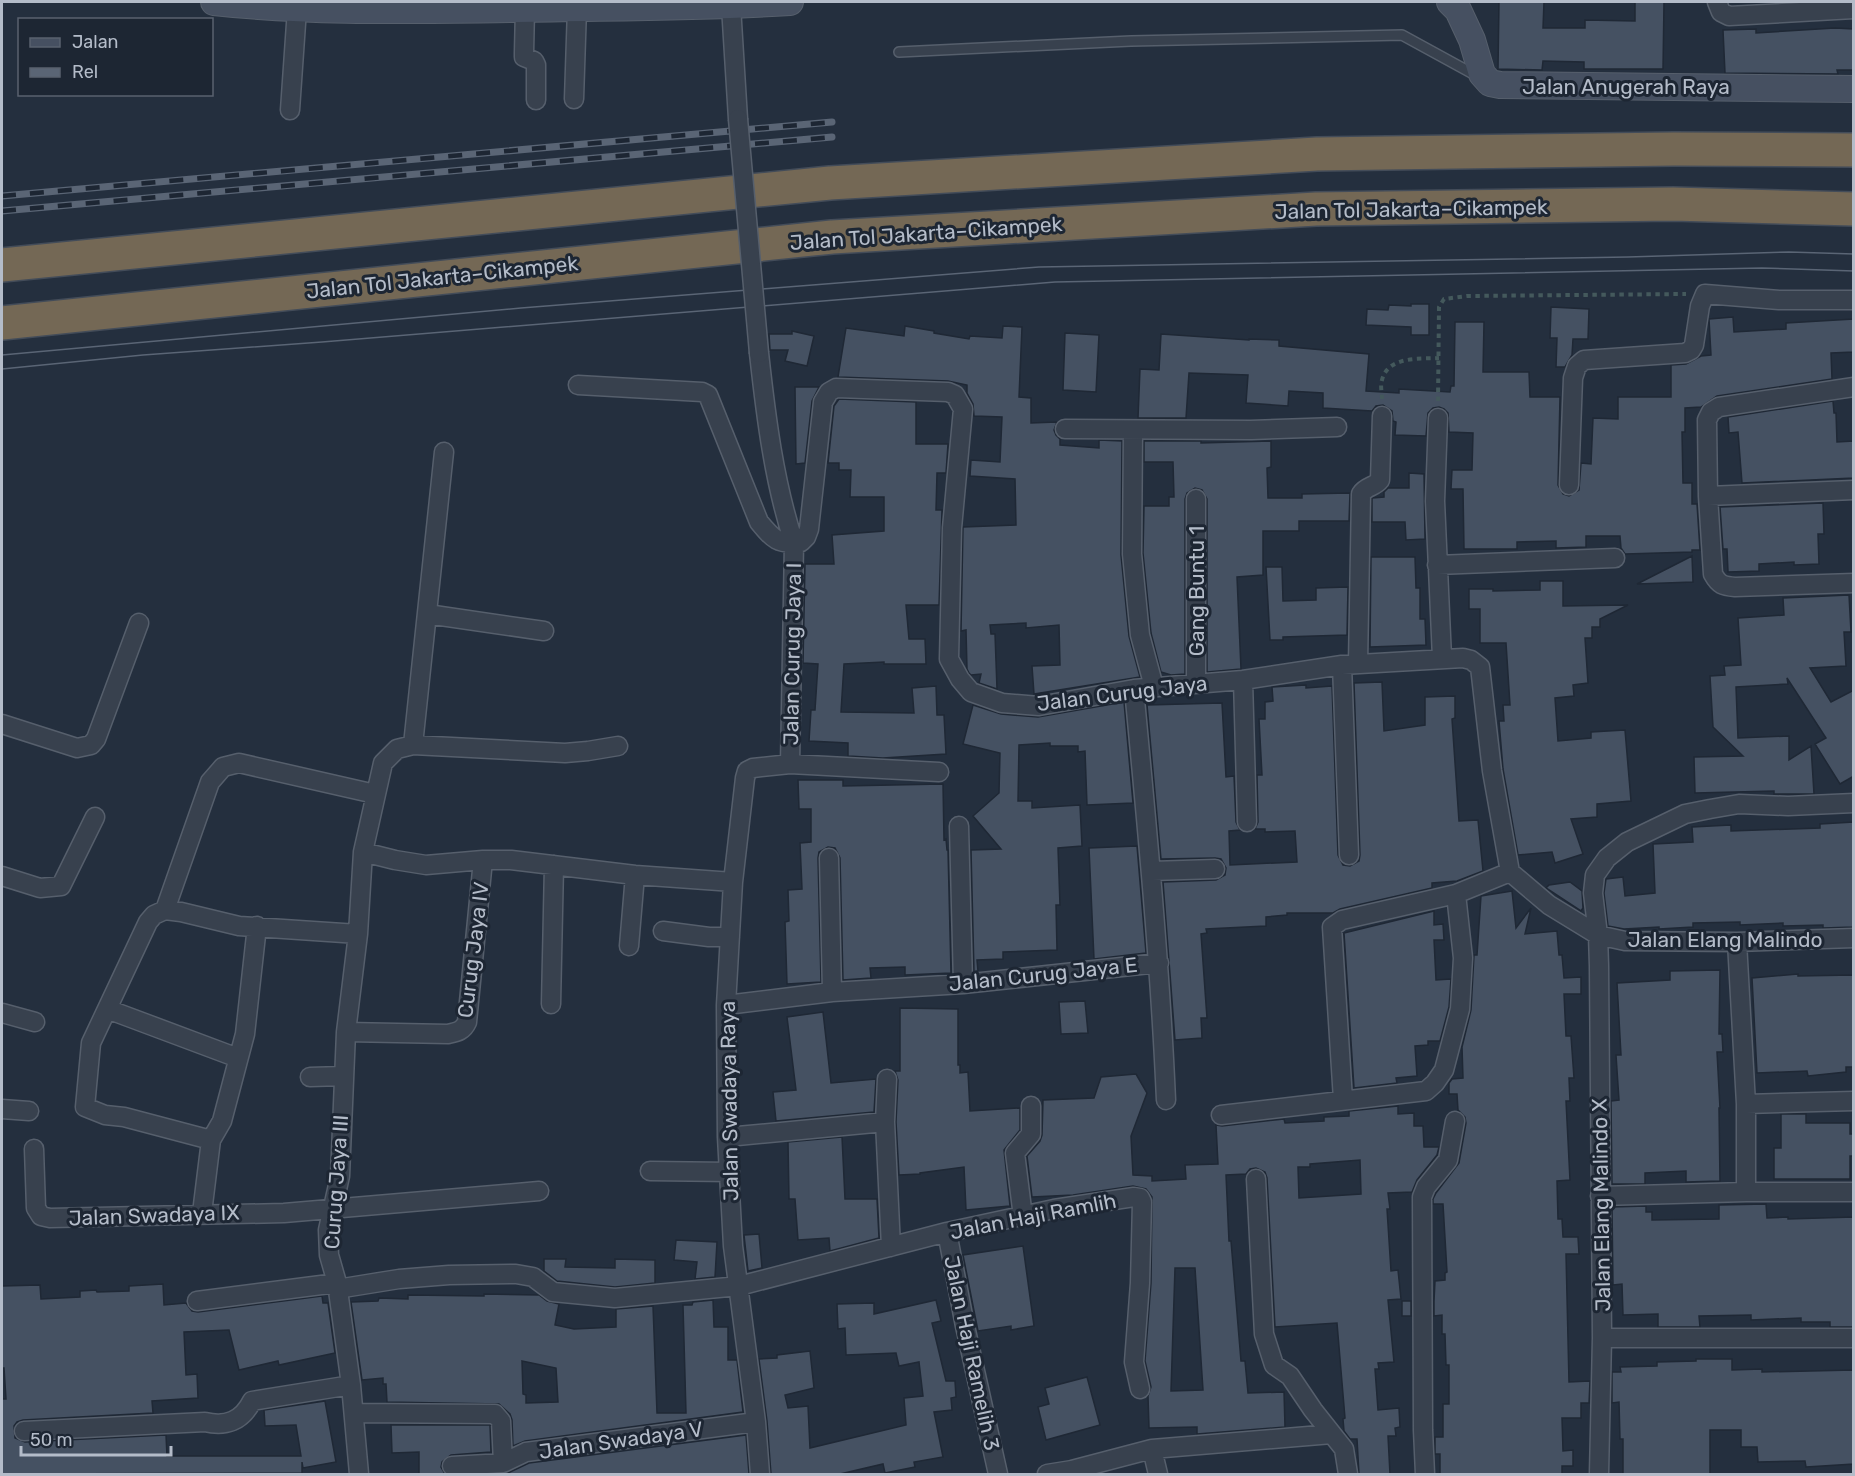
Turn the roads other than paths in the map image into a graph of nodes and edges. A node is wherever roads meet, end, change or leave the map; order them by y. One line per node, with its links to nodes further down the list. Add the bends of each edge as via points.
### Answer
1 (214, 2): 10 (street)
2 (790, 2): 7 (street)
3 (1450, 2): 13 (street, via 1472,40 1482,75)
4 (1717, 2): 11 (street, via 1721,12 1729,15)
5 (362, 5): 6 (street); 10 (street)
6 (472, 5): 8 (street)
7 (731, 6): 9 (street); 35 (street, bridge, via 766,416 784,514)
8 (525, 8): 9 (street); 16 (street, via 524,57 536,65)
9 (577, 8): 15 (street)
10 (297, 9): 17 (street)
11 (1854, 9)
12 (899, 52): 13 (lane, via 1131,41 1402,35)
13 (1490, 83): 14 (street, Jalan Anugerah Raya)
14 (1854, 89)
15 (574, 99)
16 (536, 100)
17 (290, 110)
18 (1854, 150): 20 (highway, via 1674,148 1317,154 842,182)
19 (1854, 209): 22 (highway, Jalan Tol Jakarta–Cikampek, via 1673,204 1316,209 832,237)
20 (2, 265)
21 (1854, 300): 31 (street, via 1779,300 1705,294 1691,350 1584,360 1573,378)
22 (2, 323)
23 (578, 385): 35 (street, via 708,395 759,522 770,536 782,543)
24 (1854, 387): 33 (street, via 1719,407 1711,412 1707,420)
25 (1382, 416): 43 (street, via 1380,480 1361,494)
26 (1438, 418): 37 (street)
27 (1337, 427): 29 (street)
28 (1065, 429): 29 (street)
29 (1133, 430): 46 (street, via 1132,554 1140,635)
30 (444, 452): 39 (street)
31 (1569, 485)
32 (1854, 490): 33 (street)
33 (1708, 496): 38 (street, via 1713,574 1718,584 1735,587)
34 (1196, 499): 45 (street, Gang Buntu 1)
35 (794, 543): 47 (street, Jalan Curug Jaya, via 801,542 809,530 823,402 829,392 836,388 956,395 963,409 952,528 949,659 960,679 971,692 1002,703 1039,706); 51 (street, Jalan Curug Jaya I)
36 (1615, 558): 37 (street)
37 (1437, 566): 42 (street)
38 (1854, 583)
39 (427, 614): 41 (street); 49 (street)
40 (139, 623): 48 (street, via 91,745 77,748)
41 (544, 631)
42 (1442, 658): 43 (street, Jalan Curug Jaya); 65 (street, Jalan Curug Jaya, via 1463,658 1480,667 1492,771)
43 (1350, 665): 44 (street, Jalan Curug Jaya); 59 (street)
44 (1242, 680): 45 (street, Jalan Curug Jaya); 56 (street)
45 (1196, 683): 46 (street, Jalan Curug Jaya)
46 (1154, 687): 47 (street, Jalan Curug Jaya)
47 (1134, 689): 64 (street, Jalan Curug Jaya E)
48 (2, 724)
49 (413, 745): 50 (street, via 556,753); 53 (street, Curug Jaya III, via 388,756)
50 (618, 746)
51 (790, 764): 52 (street); 68 (street, Jalan Swadaya Raya, via 747,771)
52 (939, 772)
53 (375, 794): 58 (street, Curug Jaya III); 70 (street, via 239,763 223,767 210,782)
54 (1854, 803): 74 (street, Jalan Elang Malindo X, via 1719,807 1685,814 1627,842 1607,858 1595,875)
55 (95, 817): 67 (street, via 61,886 40,888)
56 (1247, 822)
57 (959, 826): 80 (street)
58 (363, 852): 61 (street, via 426,865); 73 (street, Curug Jaya III)
59 (1349, 855)
60 (829, 858): 81 (street)
61 (483, 860): 62 (street); 87 (street, Curug Jaya IV, via 464,1028 448,1034)
62 (555, 865): 66 (street); 82 (street)
63 (1215, 868): 64 (street)
64 (1152, 871): 79 (street, Jalan Curug Jaya E)
65 (1510, 872): 69 (street); 74 (street, via 1549,905)
66 (635, 875): 68 (street); 78 (street)
67 (2, 876)
68 (733, 882): 75 (street, Jalan Swadaya Raya)
69 (1456, 894): 93 (street, via 1463,958 1460,1009 1444,1070 1426,1091); 93 (street, via 1342,920 1332,927)
70 (165, 910): 71 (street, via 239,926); 84 (street, via 148,922)
71 (257, 926): 73 (street); 88 (street, via 246,1034)
72 (663, 931): 75 (street)
73 (358, 934): 87 (street, Curug Jaya III)
74 (1598, 935): 77 (street, Jalan Elang Malindo, via 1625,941); 111 (street, Jalan Elang Malindo X)
75 (730, 937): 83 (street, Jalan Swadaya Raya)
76 (1854, 938): 77 (street, Jalan Elang Malindo)
77 (1737, 942): 95 (street)
78 (629, 946)
79 (1159, 963): 80 (street, Jalan Curug Jaya E); 92 (street)
80 (963, 984): 81 (street, Jalan Curug Jaya E)
81 (832, 992): 83 (street, Jalan Curug Jaya E)
82 (551, 1004)
83 (726, 1005): 102 (street, Jalan Swadaya Raya)
84 (107, 1010): 88 (street); 103 (street, via 91,1043 85,1107)
85 (2, 1013): 86 (street)
86 (35, 1022)
87 (346, 1032): 89 (street, Curug Jaya III)
88 (238, 1058): 103 (street, via 222,1121)
89 (343, 1076): 90 (street); 112 (street, Curug Jaya III, via 340,1176)
90 (310, 1077)
91 (887, 1079): 101 (street)
92 (1166, 1100)
93 (1343, 1100): 99 (street)
94 (1854, 1101): 95 (street)
95 (1746, 1104): 109 (street)
96 (1031, 1106): 114 (street, via 1031,1134 1015,1153)
97 (2, 1108): 98 (street)
98 (29, 1111)
99 (1221, 1115)
100 (1455, 1121): 138 (street, via 1448,1160 1422,1197)
101 (885, 1122): 102 (street); 116 (street)
102 (728, 1137): 106 (street, Jalan Swadaya Raya)
103 (211, 1140): 113 (street)
104 (34, 1149): 113 (street, Jalan Swadaya IX, via 36,1208 41,1216)
105 (650, 1172): 106 (street)
106 (730, 1172): 118 (street, Jalan Swadaya Raya)
107 (1256, 1179): 127 (street, via 1264,1334 1269,1352 1274,1365 1290,1376)
108 (539, 1191): 112 (street, Jalan Swadaya IX)
109 (1746, 1191): 110 (street); 111 (street)
110 (1854, 1192)
111 (1600, 1196): 120 (street, Jalan Elang Malindo X)
112 (334, 1207): 113 (street, Jalan Swadaya IX); 117 (street, Curug Jaya III, via 328,1230)
113 (202, 1213)
114 (1023, 1216): 115 (street, Jalan Haji Ramlih); 123 (street, Jalan Haji Ramlih, via 1140,1198 1140,1282 1134,1362)
115 (947, 1232): 116 (street, Jalan Haji Ramlih); 134 (street, Jalan Haji Ramelih 3)
116 (891, 1247): 118 (street, Jalan Haji Ramlih)
117 (337, 1286): 118 (street, Jalan Haji Ramlih, via 449,1275 516,1274 533,1277 553,1292 615,1298); 119 (street, Jalan Haji Ramlih); 122 (street, Curug Jaya III)
118 (739, 1286): 125 (street, Jalan Swadaya Raya)
119 (198, 1301)
120 (1602, 1338): 121 (street); 139 (street, Jalan Elang Malindo X)
121 (1854, 1338)
122 (351, 1384): 124 (street, Curug Jaya III); 126 (street, via 252,1401 247,1411 219,1425 205,1422)
123 (1140, 1389)
124 (354, 1413): 129 (street, via 495,1414 501,1421); 132 (street, Curug Jaya III)
125 (756, 1422): 129 (street, Jalan Swadaya V, via 526,1452); 133 (street, Jalan Swadaya Raya)
126 (24, 1431)
127 (1332, 1434): 128 (street); 137 (street, via 1344,1449)
128 (1152, 1449): 131 (street); 136 (street)
129 (503, 1463): 130 (street, Jalan Swadaya V)
130 (452, 1466)
131 (1072, 1472): 135 (street)
132 (359, 1474)
133 (760, 1474)
134 (998, 1474)
135 (1047, 1474)
136 (1158, 1474)
137 (1348, 1474)
138 (1425, 1474)
139 (1599, 1474)

